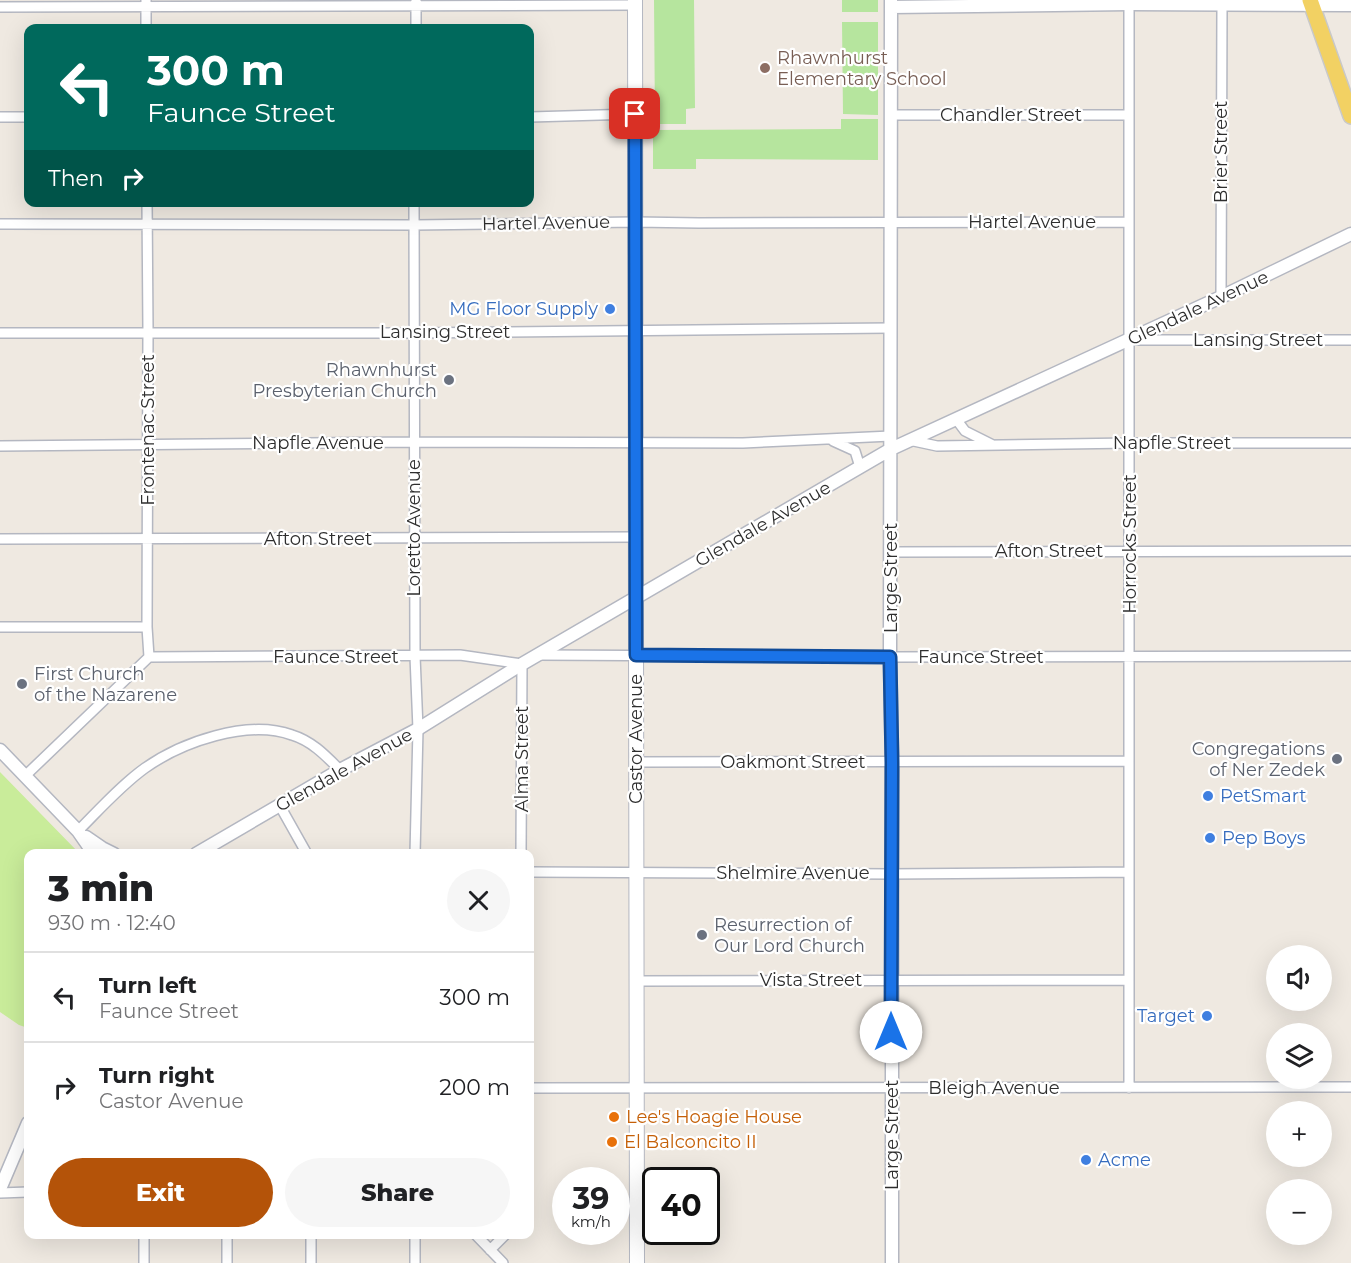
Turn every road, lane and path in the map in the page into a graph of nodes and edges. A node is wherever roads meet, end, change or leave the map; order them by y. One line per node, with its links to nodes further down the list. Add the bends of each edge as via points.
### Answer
1 (1129, 2): 6 (street); 8 (street); 14 (street, Horrocks Street)
2 (1311, 2): 7 (street); 8 (street); 15 (main road)
3 (416, 3): 4 (street); 5 (street); 11 (street)
4 (635, 3): 12 (main road, Castor Avenue)
5 (146, 4): 9 (street); 10 (street)
6 (891, 4): 13 (street, Large Street)
7 (1351, 5)
8 (1222, 6): 28 (street, Brier Street)
9 (0, 7)
10 (146, 24)
11 (416, 24)
12 (635, 114): 18 (street); 21 (main road, Castor Avenue)
13 (892, 115): 14 (street, Chandler Street); 22 (street, Large Street)
14 (1129, 115): 23 (street, Horrocks Street)
15 (1351, 116)
16 (0, 117): 17 (street)
17 (24, 117)
18 (534, 117)
19 (147, 207): 24 (street, Frontenac Street)
20 (414, 207): 26 (street, Loretto Avenue)
21 (636, 222): 22 (street, Hartel Avenue); 26 (street, Hartel Avenue); 30 (main road, Castor Avenue)
22 (892, 222): 23 (street, Hartel Avenue); 29 (street, Large Street)
23 (1128, 222): 34 (street, Horrocks Street)
24 (147, 223): 25 (street, Hartel Avenue); 26 (street, Hartel Avenue); 31 (street, Frontenac Street)
25 (0, 224)
26 (414, 225): 33 (street, Loretto Avenue)
27 (1351, 234): 28 (street, Glendale Avenue)
28 (1221, 297): 34 (street, Glendale Avenue)
29 (891, 328): 30 (street, Lansing Street); 37 (street, Large Street)
30 (636, 330): 33 (street, Lansing Street); 41 (main road, Castor Avenue)
31 (148, 331): 32 (street, Lansing Street); 33 (street, Lansing Street); 44 (street, Frontenac Street)
32 (0, 333)
33 (415, 333): 40 (street, Loretto Avenue)
34 (1128, 340): 35 (street, Lansing Street); 36 (street, Glendale Avenue); 42 (street, Horrocks Street)
35 (1351, 340)
36 (956, 419): 39 (street, Glendale Avenue); 46 (street, Napfle Street, via 965,431)
37 (891, 436): 38 (street); 47 (street, Large Street)
38 (831, 440): 41 (street); 48 (street, via 855,451)
39 (909, 440): 46 (street, Napfle Street, via 937,446); 47 (street, Glendale Avenue)
40 (414, 442): 41 (street, Napfle Avenue); 44 (street, Napfle Avenue); 52 (street, Loretto Avenue)
41 (636, 443): 49 (main road, Castor Avenue)
42 (1130, 443): 43 (street, Napfle Street); 46 (street, Napfle Street); 55 (street, Horrocks Street)
43 (1351, 443)
44 (147, 444): 45 (street, Napfle Avenue); 51 (street, Frontenac Street)
45 (0, 446)
46 (993, 446)
47 (891, 449): 48 (street, Glendale Avenue); 54 (street, Large Street)
48 (860, 467): 56 (street, Glendale Avenue)
49 (636, 537): 52 (street, Afton Street); 56 (main road, Castor Avenue)
50 (0, 539): 51 (street, Afton Street)
51 (148, 539): 52 (street, Afton Street); 58 (street, Frontenac Street)
52 (414, 539): 61 (street, Loretto Avenue)
53 (1351, 551): 55 (street, Afton Street)
54 (891, 552): 55 (street, Afton Street); 64 (street, Large Street)
55 (1128, 552): 65 (street, Horrocks Street)
56 (637, 599): 59 (street, Glendale Avenue); 60 (main road, Castor Avenue)
57 (0, 627): 58 (street)
58 (147, 627): 63 (street, Frontenac Street)
59 (539, 655): 60 (street, Faunce Street); 66 (street, Glendale Avenue)
60 (636, 655): 64 (street, Faunce Street); 70 (main road, Castor Avenue)
61 (415, 656): 63 (street, Faunce Street); 66 (street, Faunce Street, via 460,655); 67 (street, Loretto Avenue)
62 (1351, 656): 65 (street, Faunce Street)
63 (149, 657): 73 (street)
64 (890, 657): 65 (street, Faunce Street); 71 (street, Large Street)
65 (1131, 657): 69 (street, Horrocks Street)
66 (522, 664): 67 (street, Glendale Avenue); 81 (street, Alma Street)
67 (418, 729): 72 (street, Glendale Avenue); 80 (street, Loretto Avenue)
68 (0, 750): 73 (street)
69 (1129, 761): 71 (street, Oakmont Street); 83 (street, Horrocks Street)
70 (636, 762): 71 (street, Oakmont Street); 84 (main road, Castor Avenue)
71 (892, 763): 85 (street, Large Street)
72 (340, 770): 74 (street, Glendale Avenue); 75 (street, via 314,745 292,735 239,731 209,738 151,764 121,787)
73 (25, 776): 75 (street)
74 (280, 806): 78 (street, Glendale Avenue); 79 (street)
75 (78, 831): 76 (street); 77 (street)
76 (91, 849)
77 (104, 849)
78 (205, 849)
79 (304, 849)
80 (415, 849)
81 (521, 849)
82 (534, 872): 84 (street, Shelmire Avenue)
83 (1129, 872): 85 (street, Shelmire Avenue); 87 (street, Horrocks Street)
84 (637, 873): 85 (street, Shelmire Avenue); 88 (main road, Castor Avenue)
85 (891, 874): 86 (street, Large Street)
86 (892, 980): 87 (street, Vista Street); 88 (street, Vista Street); 92 (street, Large Street)
87 (1129, 980): 93 (street, Horrocks Street)
88 (637, 981): 91 (main road, Castor Avenue)
89 (1351, 1087): 93 (street, Bleigh Avenue)
90 (534, 1088): 91 (street, Bleigh Avenue)
91 (637, 1088): 92 (street, Bleigh Avenue); 109 (main road, Castor Avenue)
92 (892, 1088): 93 (street, Bleigh Avenue); 110 (street, Large Street)
93 (1129, 1088)
94 (24, 1133): 95 (street)
95 (0, 1191): 96 (street)
96 (24, 1192)
97 (144, 1239): 104 (street)
98 (227, 1239): 105 (street)
99 (310, 1239): 106 (street)
100 (415, 1239): 107 (street)
101 (480, 1239): 103 (street)
102 (501, 1239): 103 (street)
103 (490, 1250): 108 (street)
104 (144, 1263)
105 (227, 1263)
106 (310, 1263)
107 (415, 1263)
108 (503, 1263)
109 (637, 1263)
110 (892, 1263)

